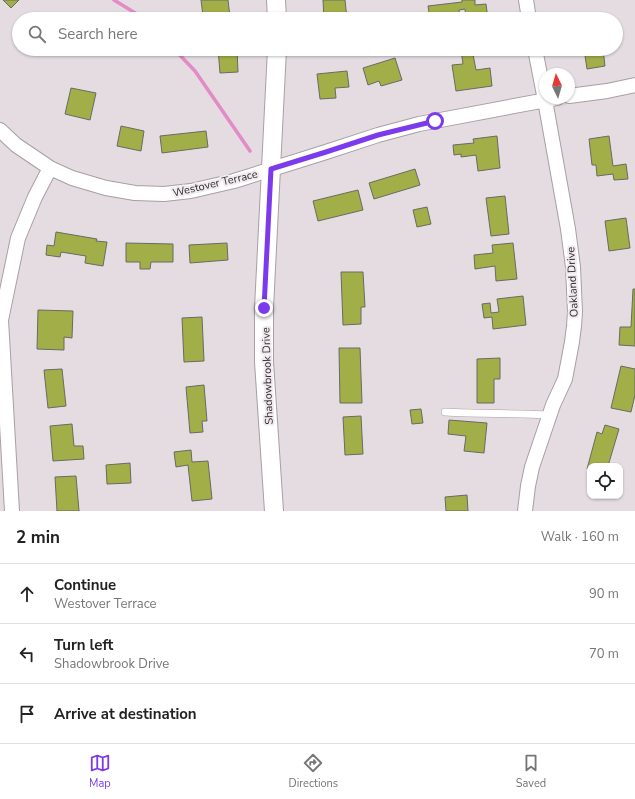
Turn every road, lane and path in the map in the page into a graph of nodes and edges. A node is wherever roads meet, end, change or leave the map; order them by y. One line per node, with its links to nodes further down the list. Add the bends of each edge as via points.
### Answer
1 (276, 0): 3 (street)
2 (526, 0): 4 (street)
3 (277, 12)
4 (528, 12)
5 (277, 56): 14 (street, Shadowbrook Drive)
6 (537, 56): 7 (street, Oakland Drive)
7 (541, 68)
8 (635, 85): 9 (street)
9 (575, 95)
10 (539, 101): 14 (street, Westover Terrace, via 412,126)
11 (552, 104): 16 (street, Oakland Drive, via 573,267 574,326 565,379)
12 (0, 130): 13 (street, Westover Terrace, via 16,145)
13 (50, 168): 14 (street, Westover Terrace, via 72,178 106,188 164,194 234,181); 17 (street, via 18,238 1,320)
14 (271, 169): 18 (street, Shadowbrook Drive, via 264,362)
15 (445, 412): 16 (lane)
16 (550, 415): 19 (street, Oakland Drive, via 532,467)
17 (12, 511)
18 (274, 511)
19 (525, 511)

